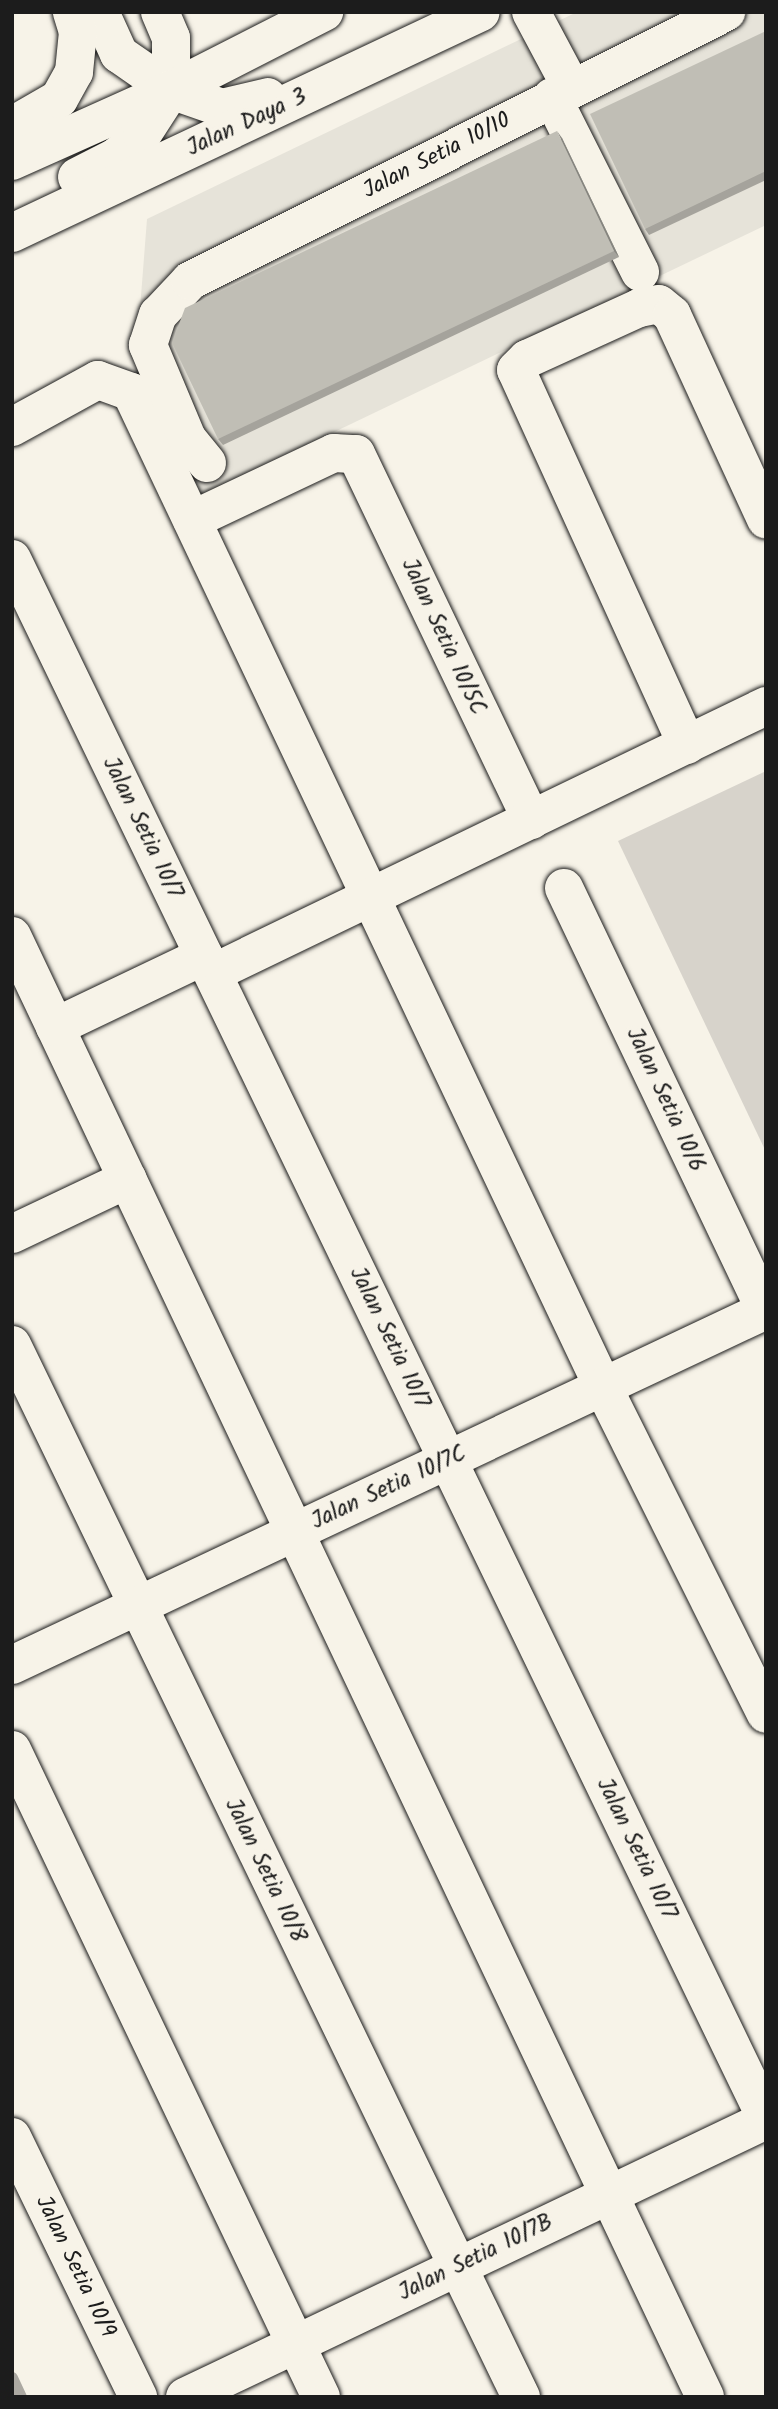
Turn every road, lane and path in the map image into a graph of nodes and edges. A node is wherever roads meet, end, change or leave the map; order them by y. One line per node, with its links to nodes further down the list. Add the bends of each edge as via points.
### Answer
1 (72, 12): 11 (street, via 78,32 74,72 59,99)
2 (100, 12): 9 (street, via 119,54)
3 (160, 12): 9 (street, via 171,38)
4 (324, 12): 9 (street)
5 (447, 12): 9 (street, via 266,98 222,108)
6 (481, 12): 14 (street, Jalan Daya 3)
7 (531, 12): 10 (street)
8 (726, 12): 10 (street, Jalan Setia 10/10)
9 (171, 90): 12 (street); 13 (street, via 142,135 116,157)
10 (562, 92): 15 (street); 17 (street, Jalan Setia 10/10, via 190,281 158,315 148,345 187,438)
11 (12, 126)
12 (12, 161)
13 (12, 209)
14 (12, 233)
15 (649, 288): 18 (street, via 672,315); 22 (street, via 639,308 516,370)
16 (12, 427): 19 (street, via 98,380 131,391)
17 (207, 463)
18 (766, 519)
19 (192, 520): 23 (street, Jalan Setia 10/5C, via 334,453 356,454); 25 (street)
20 (12, 559): 27 (street, Jalan Setia 10/7)
21 (766, 706): 22 (street)
22 (687, 745): 23 (street)
23 (531, 820): 25 (street)
24 (564, 888): 31 (street, Jalan Setia 10/6)
25 (372, 896): 27 (street); 33 (street)
26 (12, 936): 28 (street)
27 (208, 964): 28 (street); 34 (street, Jalan Setia 10/7)
28 (55, 1027): 29 (street)
29 (128, 1179): 30 (street); 35 (street)
30 (12, 1234)
31 (766, 1311): 33 (street, Jalan Setia 10/7C)
32 (12, 1345): 36 (street, Jalan Setia 10/8)
33 (603, 1387): 34 (street, Jalan Setia 10/7C); 38 (street)
34 (448, 1460): 35 (street, Jalan Setia 10/7C); 40 (street, Jalan Setia 10/7)
35 (295, 1532): 36 (street, Jalan Setia 10/7C); 42 (street)
36 (136, 1607): 37 (street, Jalan Setia 10/7C); 43 (street, Jalan Setia 10/8)
37 (12, 1665)
38 (766, 1714)
39 (12, 1750): 44 (street)
40 (766, 2119): 42 (street, Jalan Setia 10/7B)
41 (12, 2137): 45 (street, Jalan Setia 10/9)
42 (609, 2194): 43 (street, Jalan Setia 10/7B); 49 (street)
43 (458, 2267): 44 (street, Jalan Setia 10/7B); 48 (street, Jalan Setia 10/8)
44 (296, 2344): 46 (street, Jalan Setia 10/7B); 47 (street)
45 (138, 2397)
46 (185, 2397)
47 (321, 2397)
48 (521, 2397)
49 (705, 2397)

